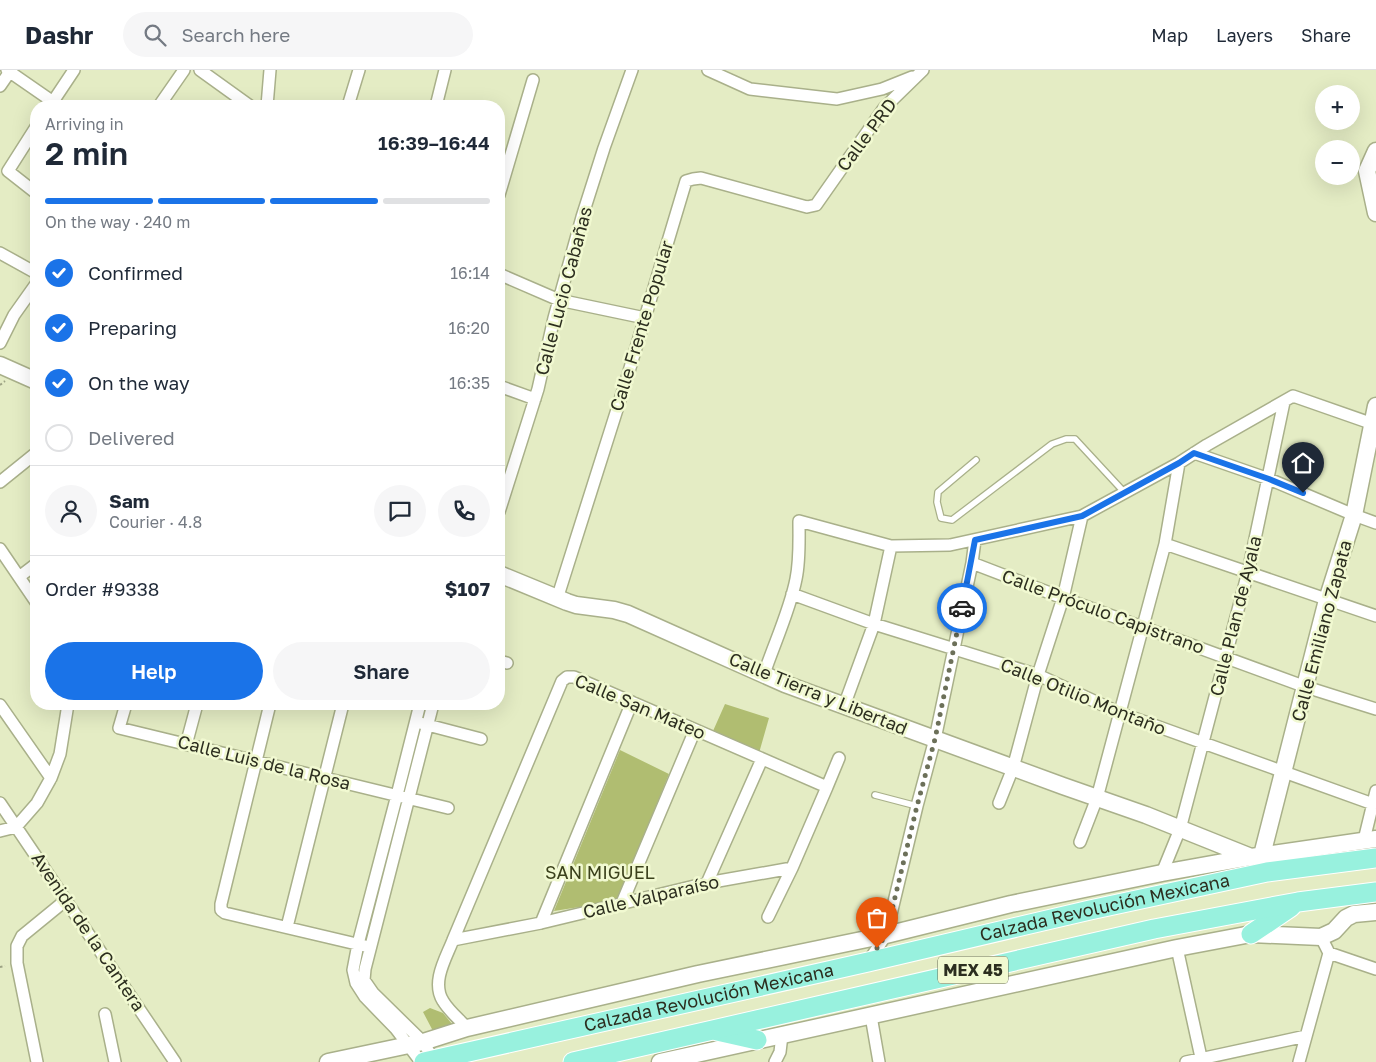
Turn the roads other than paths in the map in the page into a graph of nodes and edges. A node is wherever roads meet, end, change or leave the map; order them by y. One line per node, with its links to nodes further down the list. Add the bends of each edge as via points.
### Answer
1 (74, 70): 14 (street)
2 (184, 70): 15 (street)
3 (200, 70): 16 (street)
4 (270, 70): 17 (street)
5 (359, 70): 18 (street)
6 (445, 70): 19 (street)
7 (632, 70): 31 (street, Calle Lucio Cabañas, via 582,217)
8 (708, 70): 10 (street, via 750,89 837,99 882,89)
9 (9, 71): 12 (street); 13 (street)
10 (919, 73): 25 (street, Calle PRD, via 884,108)
11 (533, 80): 22 (street)
12 (0, 86)
13 (47, 100)
14 (57, 100)
15 (163, 100)
16 (242, 100)
17 (268, 100)
18 (350, 100)
19 (438, 100)
20 (30, 136): 23 (street, via 8,171)
21 (1376, 152): 24 (street, via 1367,171)
22 (505, 175)
23 (30, 188)
24 (1374, 196): 26 (street)
25 (816, 205): 32 (street, Calle Frente Popular, via 807,207 701,178 686,181)
26 (1376, 213)
27 (0, 253): 28 (street)
28 (30, 270)
29 (505, 277): 31 (street)
30 (30, 292): 33 (street)
31 (559, 300): 32 (street); 37 (street, Calle Lucio Cabañas)
32 (646, 318): 64 (street, Calle Frente Popular)
33 (0, 343)
34 (0, 365): 35 (street)
35 (30, 378)
36 (505, 388): 37 (street)
37 (535, 399): 47 (street, Calle Lucio Cabañas)
38 (1284, 402): 40 (street, via 1294,396); 41 (street); 45 (street, Calle Plan de Ayala)
39 (1376, 406): 40 (street, Calle Emiliano Zapata)
40 (1374, 425): 49 (street, Calle Emiliano Zapata)
41 (1194, 453): 44 (street); 45 (street)
42 (30, 458): 46 (street)
43 (976, 460): 48 (lane, via 938,492 941,518 952,520 1052,444 1066,438 1075,438)
44 (1179, 463): 48 (street); 53 (street)
45 (1269, 479): 49 (street); 58 (street, Calle Plan de Ayala)
46 (0, 482)
47 (505, 493)
48 (1125, 493): 50 (street)
49 (1354, 515): 51 (street); 65 (street, Calle Emiliano Zapata)
50 (1082, 516): 52 (street); 63 (street)
51 (1376, 523)
52 (975, 540): 54 (street, via 950,545); 56 (street)
53 (1165, 544): 58 (street); 68 (street)
54 (891, 546): 62 (street, via 800,521 798,563); 67 (street)
55 (0, 549): 59 (street)
56 (972, 563): 63 (street, Calle Próculo Capistrano); 69 (street)
57 (30, 569): 59 (street)
58 (1248, 572): 65 (street); 70 (street, Calle Plan de Ayala)
59 (19, 577): 61 (street)
60 (505, 577): 64 (street, Calle Tierra y Libertad)
61 (30, 593)
62 (792, 594): 67 (street, Calle Otilio Montaño); 71 (street)
63 (1063, 598): 68 (street, Calle Próculo Capistrano); 72 (street)
64 (557, 599): 71 (street, Calle Tierra y Libertad, via 628,614)
65 (1327, 600): 66 (street); 73 (street, Calle Emiliano Zapata)
66 (1376, 616)
67 (874, 624): 69 (street, Calle Otilio Montaño); 76 (street)
68 (1143, 627): 70 (street, Calle Próculo Capistrano); 85 (street)
69 (954, 648): 72 (street, Calle Otilio Montaño); 90 (street)
70 (1226, 657): 73 (street, Calle Próculo Capistrano); 91 (street, Calle Plan de Ayala)
71 (764, 674): 76 (street, Calle Tierra y Libertad)
72 (1038, 675): 85 (street, Calle Otilio Montaño); 96 (street)
73 (1306, 686): 77 (street, Calle Próculo Capistrano); 97 (street, Calle Emiliano Zapata)
74 (632, 702): 88 (street, Calle San Mateo); 127 (street); 132 (street, Calle San Mateo, via 574,677 567,676 562,681)
75 (0, 705): 98 (street)
76 (844, 706): 90 (street, Calle Tierra y Libertad)
77 (1376, 709)
78 (67, 710): 98 (street, via 60,754)
79 (124, 710): 92 (street, Calle Luis de la Rosa, via 120,728)
80 (195, 710): 92 (street)
81 (268, 710): 95 (street)
82 (341, 710): 99 (street)
83 (418, 710): 86 (street)
84 (431, 710): 87 (street)
85 (1120, 713): 91 (street, Calle Otilio Montaño); 104 (street)
86 (415, 722): 87 (street); 102 (street)
87 (427, 725): 89 (street); 105 (street)
88 (695, 730): 94 (street, Calle San Mateo); 124 (street)
89 (481, 738)
90 (935, 739): 96 (street, Calle Tierra y Libertad); 109 (street)
91 (1203, 743): 97 (street, Calle Otilio Montaño); 112 (street, Calle Plan de Ayala)
92 (186, 745): 95 (street, Calle Luis de la Rosa)
93 (839, 758): 100 (street)
94 (762, 759): 100 (street, Calle San Mateo); 120 (street)
95 (255, 762): 99 (street, Calle Luis de la Rosa); 128 (street, via 221,910)
96 (1012, 768): 104 (street, Calle Tierra y Libertad); 107 (street)
97 (1284, 771): 108 (street, Calle Otilio Montaño); 116 (street, Calle Emiliano Zapata)
98 (51, 778): 111 (street, via 37,804)
99 (324, 778): 102 (street, Calle Luis de la Rosa); 128 (street)
100 (827, 787): 118 (street)
101 (1376, 790): 108 (street)
102 (397, 795): 105 (street, Calle Luis de la Rosa); 133 (street)
103 (875, 795): 109 (lane)
104 (1097, 798): 112 (street, Calle Tierra y Libertad); 115 (street)
105 (409, 799): 110 (street, Calle Luis de la Rosa); 134 (street)
106 (0, 803): 111 (street, Avenida de la Cantera)
107 (999, 803)
108 (1374, 804): 114 (street)
109 (917, 806): 130 (street)
110 (448, 808)
111 (16, 827): 113 (street); 122 (street, Avenida de la Cantera)
112 (1180, 829): 116 (street, Calle Tierra y Libertad); 119 (street, Calle Plan de Ayala)
113 (0, 831)
114 (1370, 839): 116 (street)
115 (1080, 842)
116 (1257, 856): 119 (street)
117 (1371, 858): 137 (main road, Calzada Revolución Mexicana / MEX 45, via 1267,872)
118 (792, 868): 120 (street, Calle Valparaíso); 126 (street)
119 (1162, 873): 130 (street, via 1011,904)
120 (707, 883): 124 (street, Calle Valparaíso)
121 (1376, 892): 123 (main road, Calzada Revolución Mexicana / MEX 45)
122 (66, 900): 150 (street, via 22,936 17,946); 152 (street, Avenida de la Cantera)
123 (1298, 902): 129 (main road); 143 (main road, Calzada Revolución Mexicana / MEX 45, via 1154,928)
124 (622, 904): 127 (street, Calle Valparaíso)
125 (1376, 912): 131 (street, via 1354,914 1334,931)
126 (768, 917)
127 (540, 923): 132 (street, Calle Valparaíso)
128 (287, 927): 133 (street)
129 (1251, 934): 131 (street); 135 (street)
130 (886, 935): 137 (street); 142 (street, via 698,974)
131 (1321, 937): 136 (street)
132 (453, 940): 142 (street, Calle San Mateo, via 439,977 439,990 443,1001)
133 (358, 944): 134 (street); 139 (street, via 353,970)
134 (370, 947): 139 (street)
135 (1177, 948): 141 (street); 148 (street)
136 (1329, 953): 138 (street); 145 (street)
137 (868, 962): 149 (main road, Calzada Revolución Mexicana / MEX 45)
138 (1376, 969)
139 (360, 981): 147 (street)
140 (105, 1014): 151 (street)
141 (871, 1016): 144 (street); 157 (street)
142 (467, 1028): 147 (street)
143 (712, 1030): 146 (main road); 154 (main road, Calzada Revolución Mexicana / MEX 45)
144 (782, 1035): 146 (street); 156 (street)
145 (1306, 1036): 148 (street); 159 (street)
146 (757, 1040): 155 (street)
147 (416, 1044): 149 (street); 153 (street)
148 (1201, 1060): 158 (street)
149 (427, 1061)
150 (37, 1062)
151 (115, 1062)
152 (175, 1062)
153 (328, 1062)
154 (573, 1062)
155 (660, 1062)
156 (775, 1062)
157 (879, 1062)
158 (1186, 1062)
159 (1299, 1062)

